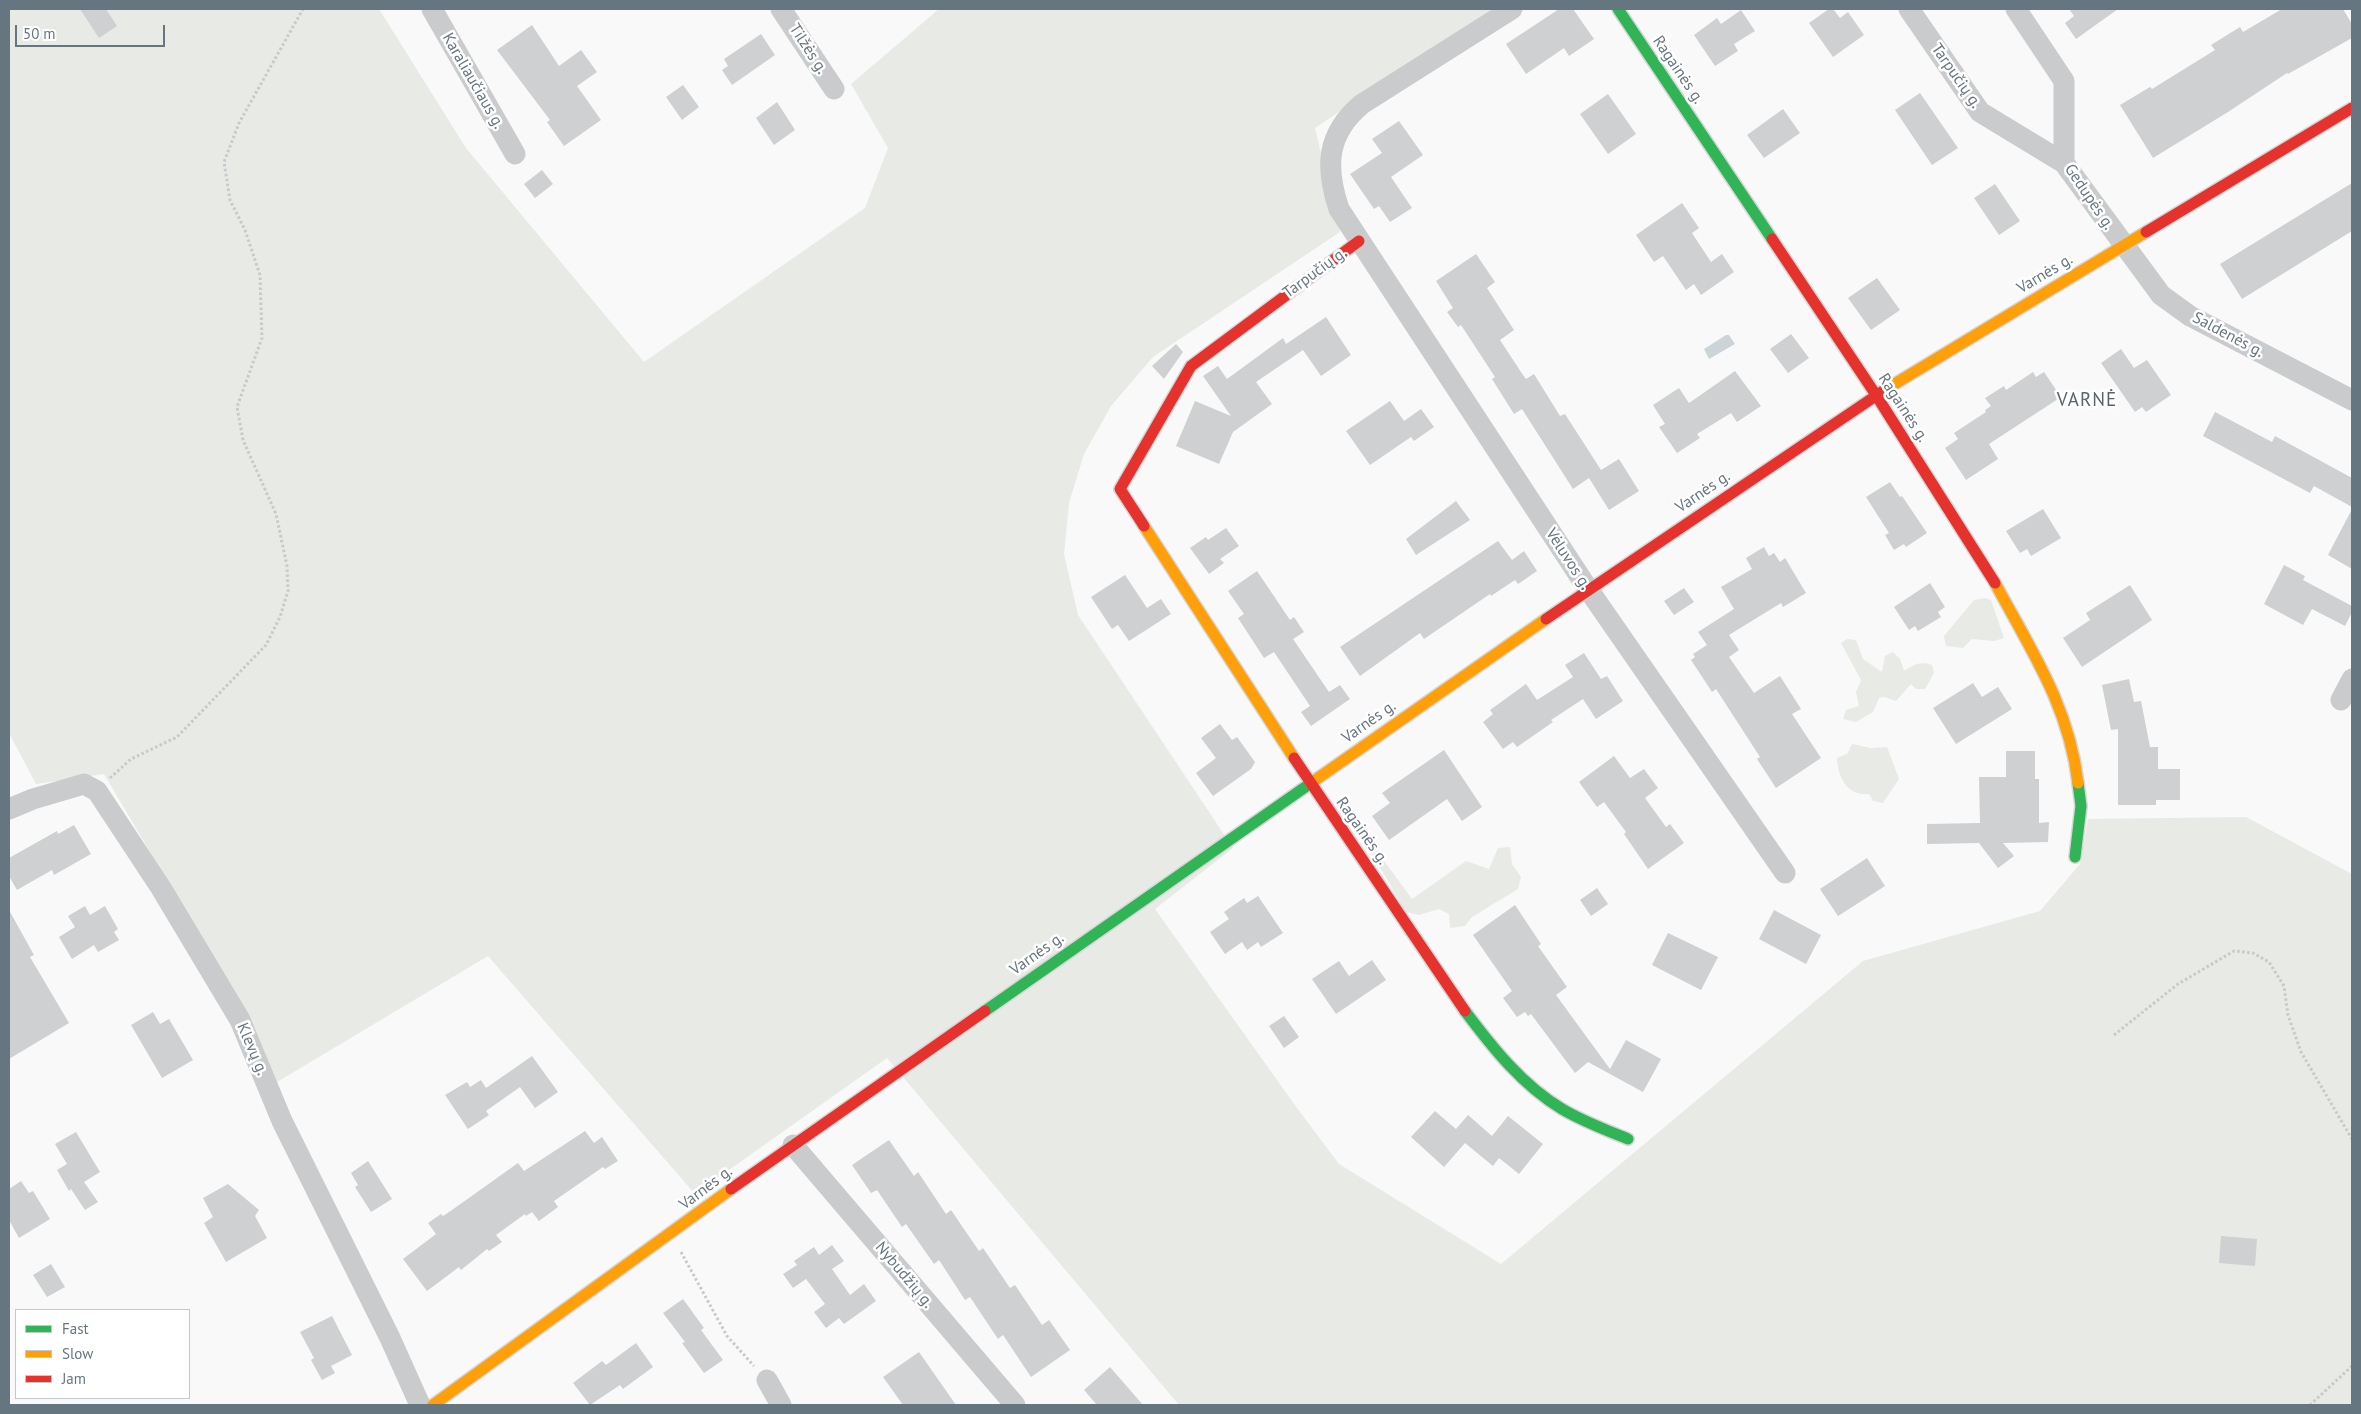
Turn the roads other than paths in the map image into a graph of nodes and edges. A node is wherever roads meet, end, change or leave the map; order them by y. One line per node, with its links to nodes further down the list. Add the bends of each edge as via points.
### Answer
1 (432, 9): 9 (street, Karaliaučiaus g.)
2 (781, 9): 7 (street, Tilžės g.)
3 (1512, 9): 11 (street, Tarpučių g., via 1362,104 1340,128 1330,161 1331,185 1339,209)
4 (1618, 9): 13 (street, Ragainės g.)
5 (1909, 9): 10 (street, Tarpučių g., via 1980,112)
6 (2016, 9): 10 (street, Gedupės g., via 2064,81)
7 (834, 89)
8 (2352, 108): 12 (street, Varnės g.)
9 (515, 154)
10 (2064, 163): 12 (street, Gedupės g.)
11 (1359, 241): 15 (street, Tarpučių g., via 1191,366); 16 (street, Vėluvos g.)
12 (2123, 246): 13 (street, Varnės g.); 14 (street, Saldenės g., via 2161,295 2176,308)
13 (1876, 395): 16 (street, Varnės g.); 21 (street, Ragainės g., via 1988,572 2062,710 2076,763 2081,806)
14 (2352, 400)
15 (1120, 490): 19 (street, Ragainės g.)
16 (1588, 589): 19 (street, Varnės g.); 22 (street, Vėluvos g.)
17 (2352, 679): 18 (street)
18 (2341, 700)
19 (1309, 783): 23 (street, Ragainės g., via 1476,1025 1516,1071 1543,1096 1574,1116); 24 (street, Varnės g.)
20 (9, 809): 26 (street, Klevų g., via 84,784 97,791 161,888 240,1020 282,1121)
21 (2074, 857)
22 (1785, 873)
23 (1628, 1139)
24 (793, 1145): 27 (street, Varnės g.); 29 (street, Nybudžių g.)
25 (767, 1380): 28 (street)
26 (420, 1405)
27 (433, 1405)
28 (781, 1405)
29 (1015, 1405)

